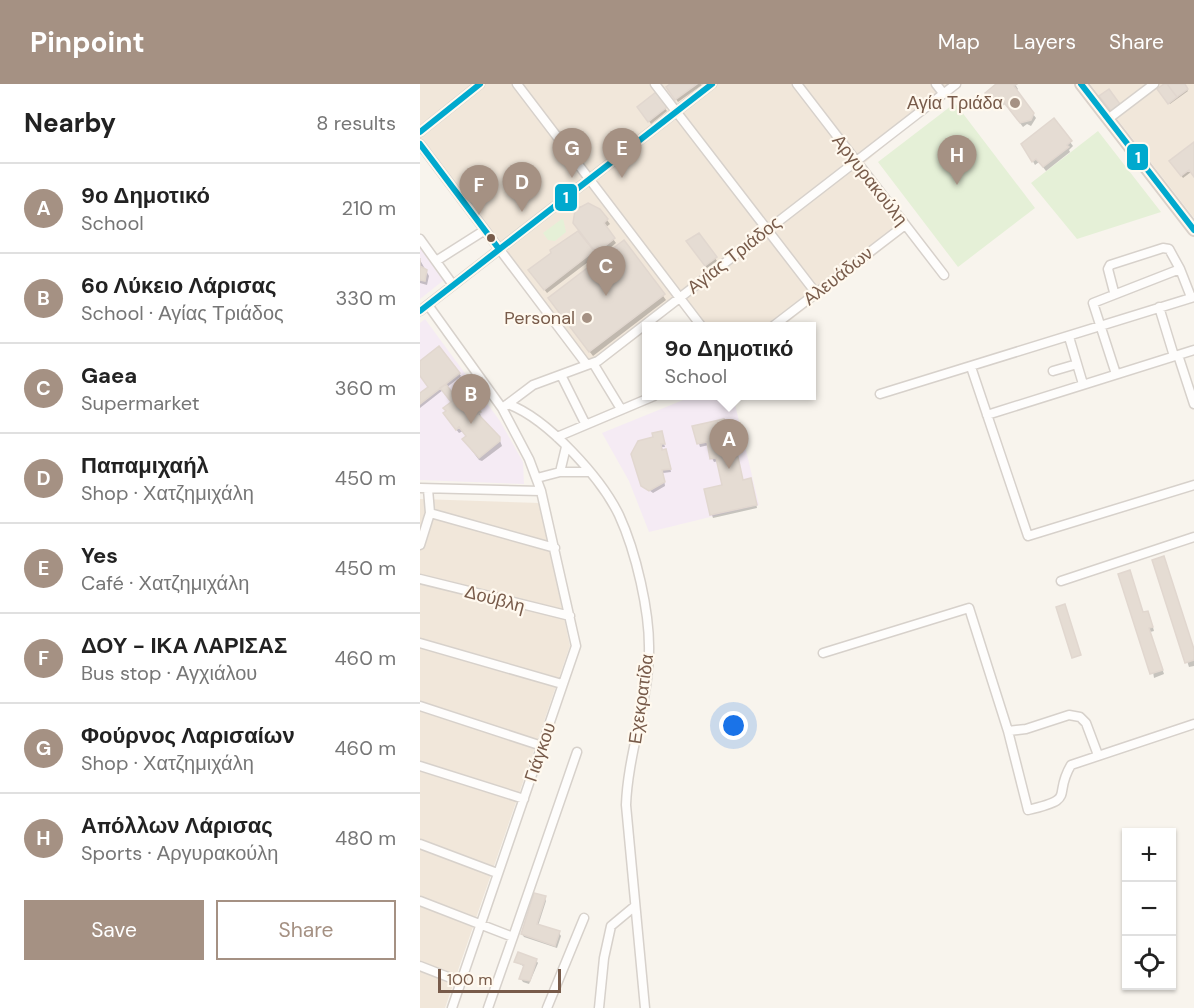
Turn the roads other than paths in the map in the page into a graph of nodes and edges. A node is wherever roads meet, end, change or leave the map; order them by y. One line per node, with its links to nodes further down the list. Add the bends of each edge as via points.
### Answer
1 (480, 84): 13 (street)
2 (517, 84): 16 (street)
3 (655, 84): 11 (street)
4 (712, 84): 11 (street)
5 (796, 84): 15 (street, Αργυρακούλη)
6 (936, 84): 10 (street)
7 (956, 84): 10 (street, Αγίας Τριάδος)
8 (1081, 84): 12 (main road)
9 (1154, 84): 12 (street)
10 (943, 93): 15 (street, Αγίας Τριάδος)
11 (676, 111): 16 (street); 20 (street)
12 (1108, 119): 18 (main road)
13 (420, 132)
14 (420, 144): 19 (street)
15 (856, 161): 17 (street, Αργυρακούλη); 20 (street, Αγίας Τριάδος)
16 (589, 179): 22 (street); 29 (street)
17 (905, 225): 25 (street, Αργυρακούλη); 28 (street, Αλευάδων)
18 (1193, 228)
19 (485, 230): 22 (street); 23 (street)
20 (768, 230): 28 (street); 29 (street, Αγίας Τριάδος)
21 (420, 239): 23 (street)
22 (499, 249): 26 (street); 41 (street)
23 (436, 261): 26 (street)
24 (1180, 269): 27 (street); 27 (street, via 1169,249 1163,248 1110,265); 30 (street)
25 (944, 275)
26 (453, 285): 32 (street)
27 (1114, 292): 37 (street, via 1093,303)
28 (816, 293): 35 (street, Αλευάδων)
29 (680, 297): 33 (street, Αγίας Τριάδος); 34 (street)
30 (1193, 297): 31 (street)
31 (1159, 307): 37 (street); 40 (street)
32 (424, 308): 51 (street)
33 (646, 322)
34 (698, 322)
35 (778, 322)
36 (642, 325): 41 (street, Αγίας Τριάδος)
37 (1101, 327): 38 (street); 45 (street)
38 (1069, 337): 42 (street); 43 (street)
39 (1194, 350): 40 (street)
40 (1176, 355): 45 (street); 50 (street)
41 (590, 364): 46 (street, Αγίας Τριάδος); 52 (street)
42 (1077, 364): 44 (street); 47 (street)
43 (971, 367): 48 (street); 53 (street)
44 (1053, 371)
45 (1116, 374): 47 (street)
46 (561, 375): 51 (street, Αγίας Τριάδος, via 533,385); 54 (street)
47 (1083, 384): 53 (street)
48 (880, 394)
49 (644, 400): 52 (street)
50 (1194, 404)
51 (505, 406): 55 (street, Εχεκρατίδα, via 532,418); 59 (street, Γιάγκου)
52 (621, 409): 54 (street)
53 (987, 415): 60 (street, via 1028,536)
54 (585, 423): 55 (street)
55 (557, 437): 56 (street, Εχεκρατίδα)
56 (566, 447): 57 (street); 58 (street, Εχεκρατίδα)
57 (560, 472): 58 (street); 59 (street)
58 (588, 472): 84 (street, Εχεκρατίδα, via 619,516 647,620 646,695 627,792)
59 (537, 478): 62 (street, Γιάγκου)
60 (1194, 485)
61 (424, 489): 62 (street); 63 (street)
62 (541, 490): 66 (street, Γιάγκου)
63 (430, 513): 65 (street); 66 (street)
64 (1194, 537): 68 (street)
65 (420, 545)
66 (555, 548): 69 (street, Γιάγκου)
67 (420, 579): 69 (street, Δούβλη)
68 (1061, 580)
69 (570, 616): 72 (street, Γιάγκου, via 576,646)
70 (420, 643): 72 (street)
71 (823, 653): 75 (street, via 969,608)
72 (562, 684): 76 (street, Γιάγκου)
73 (420, 706): 76 (street)
74 (1194, 724): 78 (street)
75 (1008, 731): 78 (street, via 1069,715 1080,717); 78 (street, via 1028,810 1062,797 1071,765)
76 (542, 746): 80 (street, Γιάγκου)
77 (577, 752): 87 (street)
78 (1098, 755)
79 (420, 766): 80 (street)
80 (524, 799): 82 (street, Γιάγκου)
81 (420, 844): 82 (street)
82 (497, 873): 86 (street, Γιάγκου)
83 (420, 901): 86 (street)
84 (635, 906): 93 (street, via 611,926); 94 (street, Εχεκρατίδα)
85 (584, 918): 92 (street)
86 (480, 924): 87 (street); 89 (street, Γιάγκου)
87 (513, 937): 91 (street)
88 (420, 966): 89 (street)
89 (461, 982): 90 (street, Γιάγκου)
90 (452, 1008)
91 (488, 1008)
92 (547, 1008)
93 (599, 1008)
94 (645, 1008)

